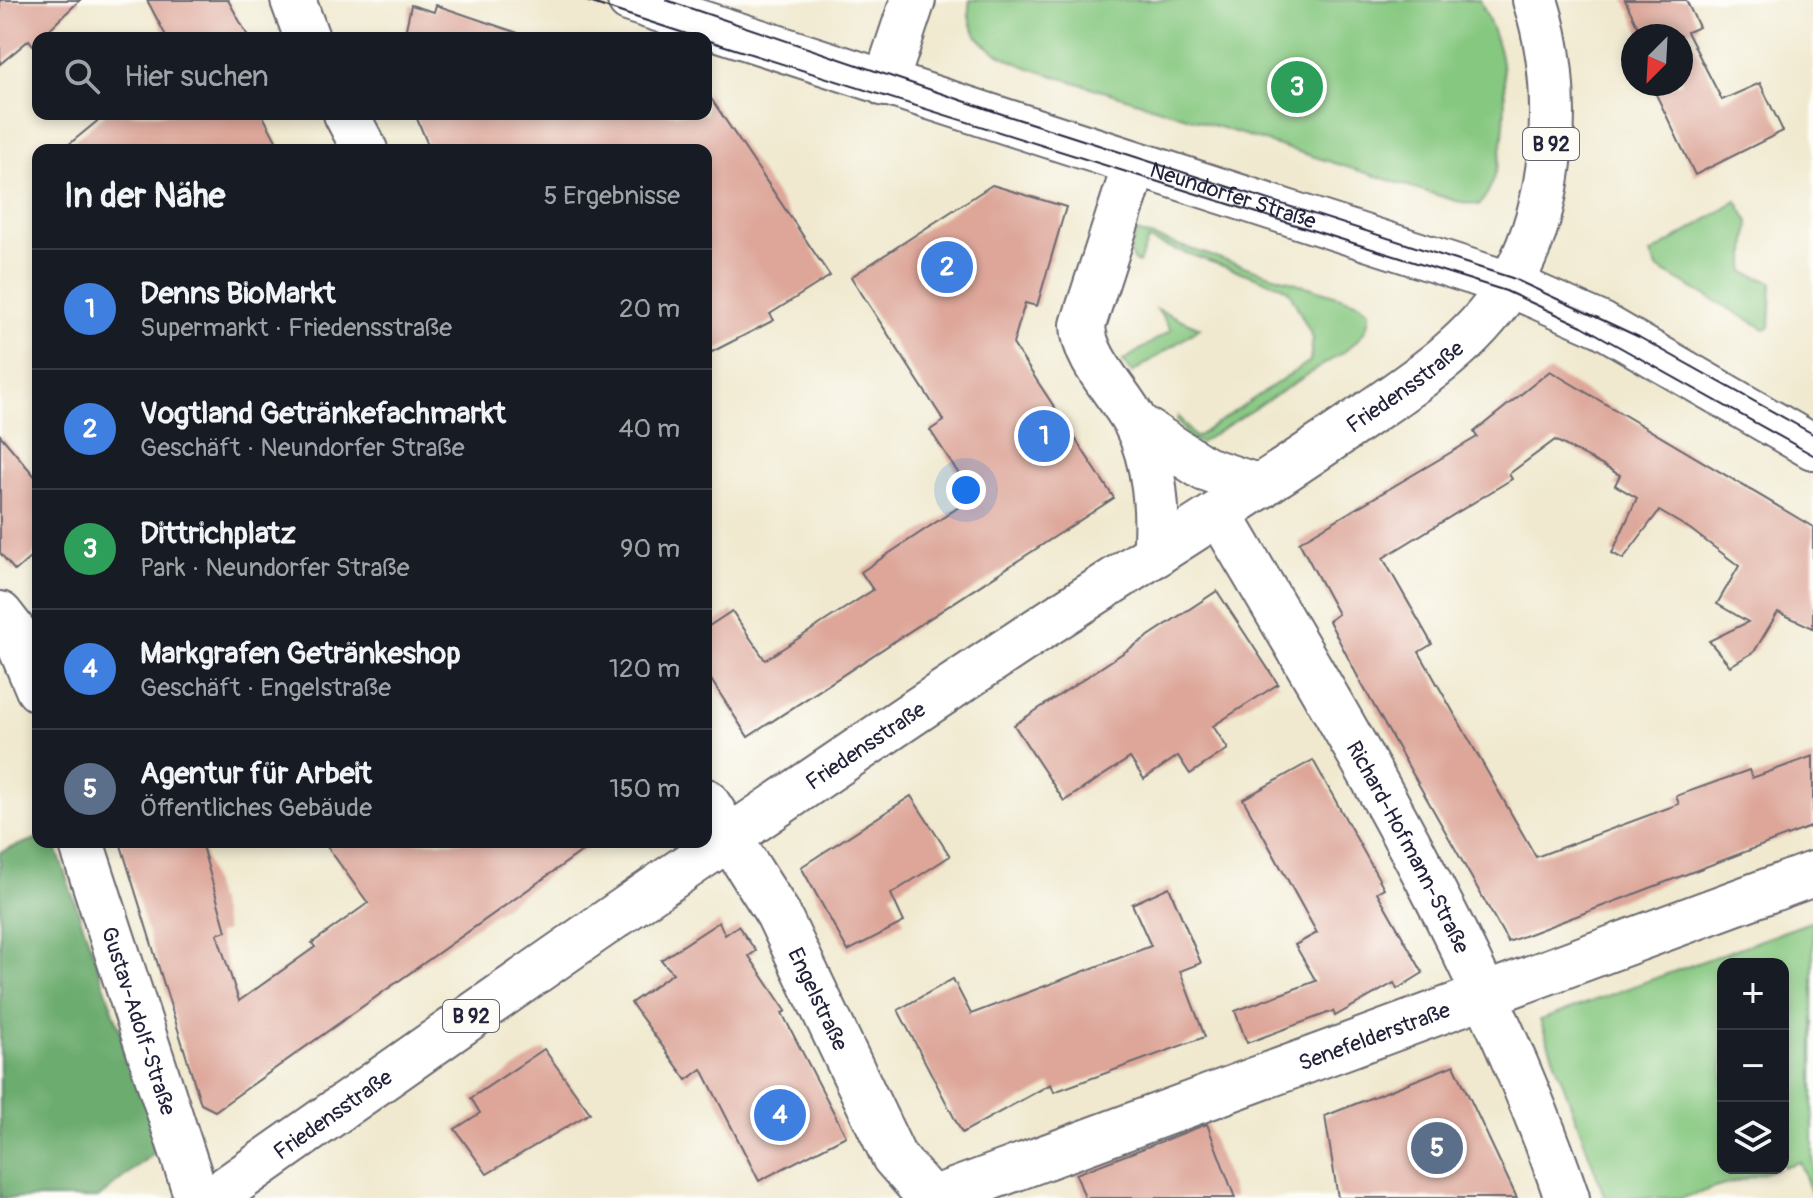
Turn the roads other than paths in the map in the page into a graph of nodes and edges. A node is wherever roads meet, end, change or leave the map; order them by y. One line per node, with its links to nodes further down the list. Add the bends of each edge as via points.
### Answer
1 (293, 0): 5 (street)
2 (630, 0): 6 (street, Neundorfer Straße)
3 (913, 0): 6 (street)
4 (1535, 0): 10 (street, B 92, via 1551,61 1551,146 1540,202)
5 (305, 32)
6 (885, 84): 9 (street, Neundorfer Straße)
7 (349, 120): 8 (street)
8 (362, 144)
9 (1135, 165): 10 (street, Neundorfer Straße); 11 (street, via 1083,325 1084,343)
10 (1509, 284): 12 (street, Neundorfer Straße, via 1602,325); 13 (street, Friedensstraße / B 92, via 1486,318 1425,372)
11 (1136, 424): 13 (street, via 1205,469); 15 (street, via 1157,503)
12 (1813, 447)
13 (1260, 487): 14 (street, Friedensstraße / B 92)
14 (1219, 513): 15 (street, Friedensstraße / B 92); 22 (street, Richard-Hofmann-Straße, via 1400,831)
15 (1155, 555): 18 (street, Friedensstraße / B 92)
16 (17, 619): 17 (street)
17 (32, 669)
18 (718, 818): 25 (street, Engelstraße, via 778,914 894,1157)
19 (83, 848): 23 (street, Gustav-Adolf-Straße)
20 (678, 848): 24 (street, Friedensstraße / B 92)
21 (1813, 874): 22 (street, Senefelderstraße)
22 (1486, 996): 25 (street, Senefelderstraße); 26 (street, Richard-Hofmann-Straße, via 1531,1094)
23 (197, 1198)
24 (213, 1198)
25 (933, 1198)
26 (1567, 1198)

